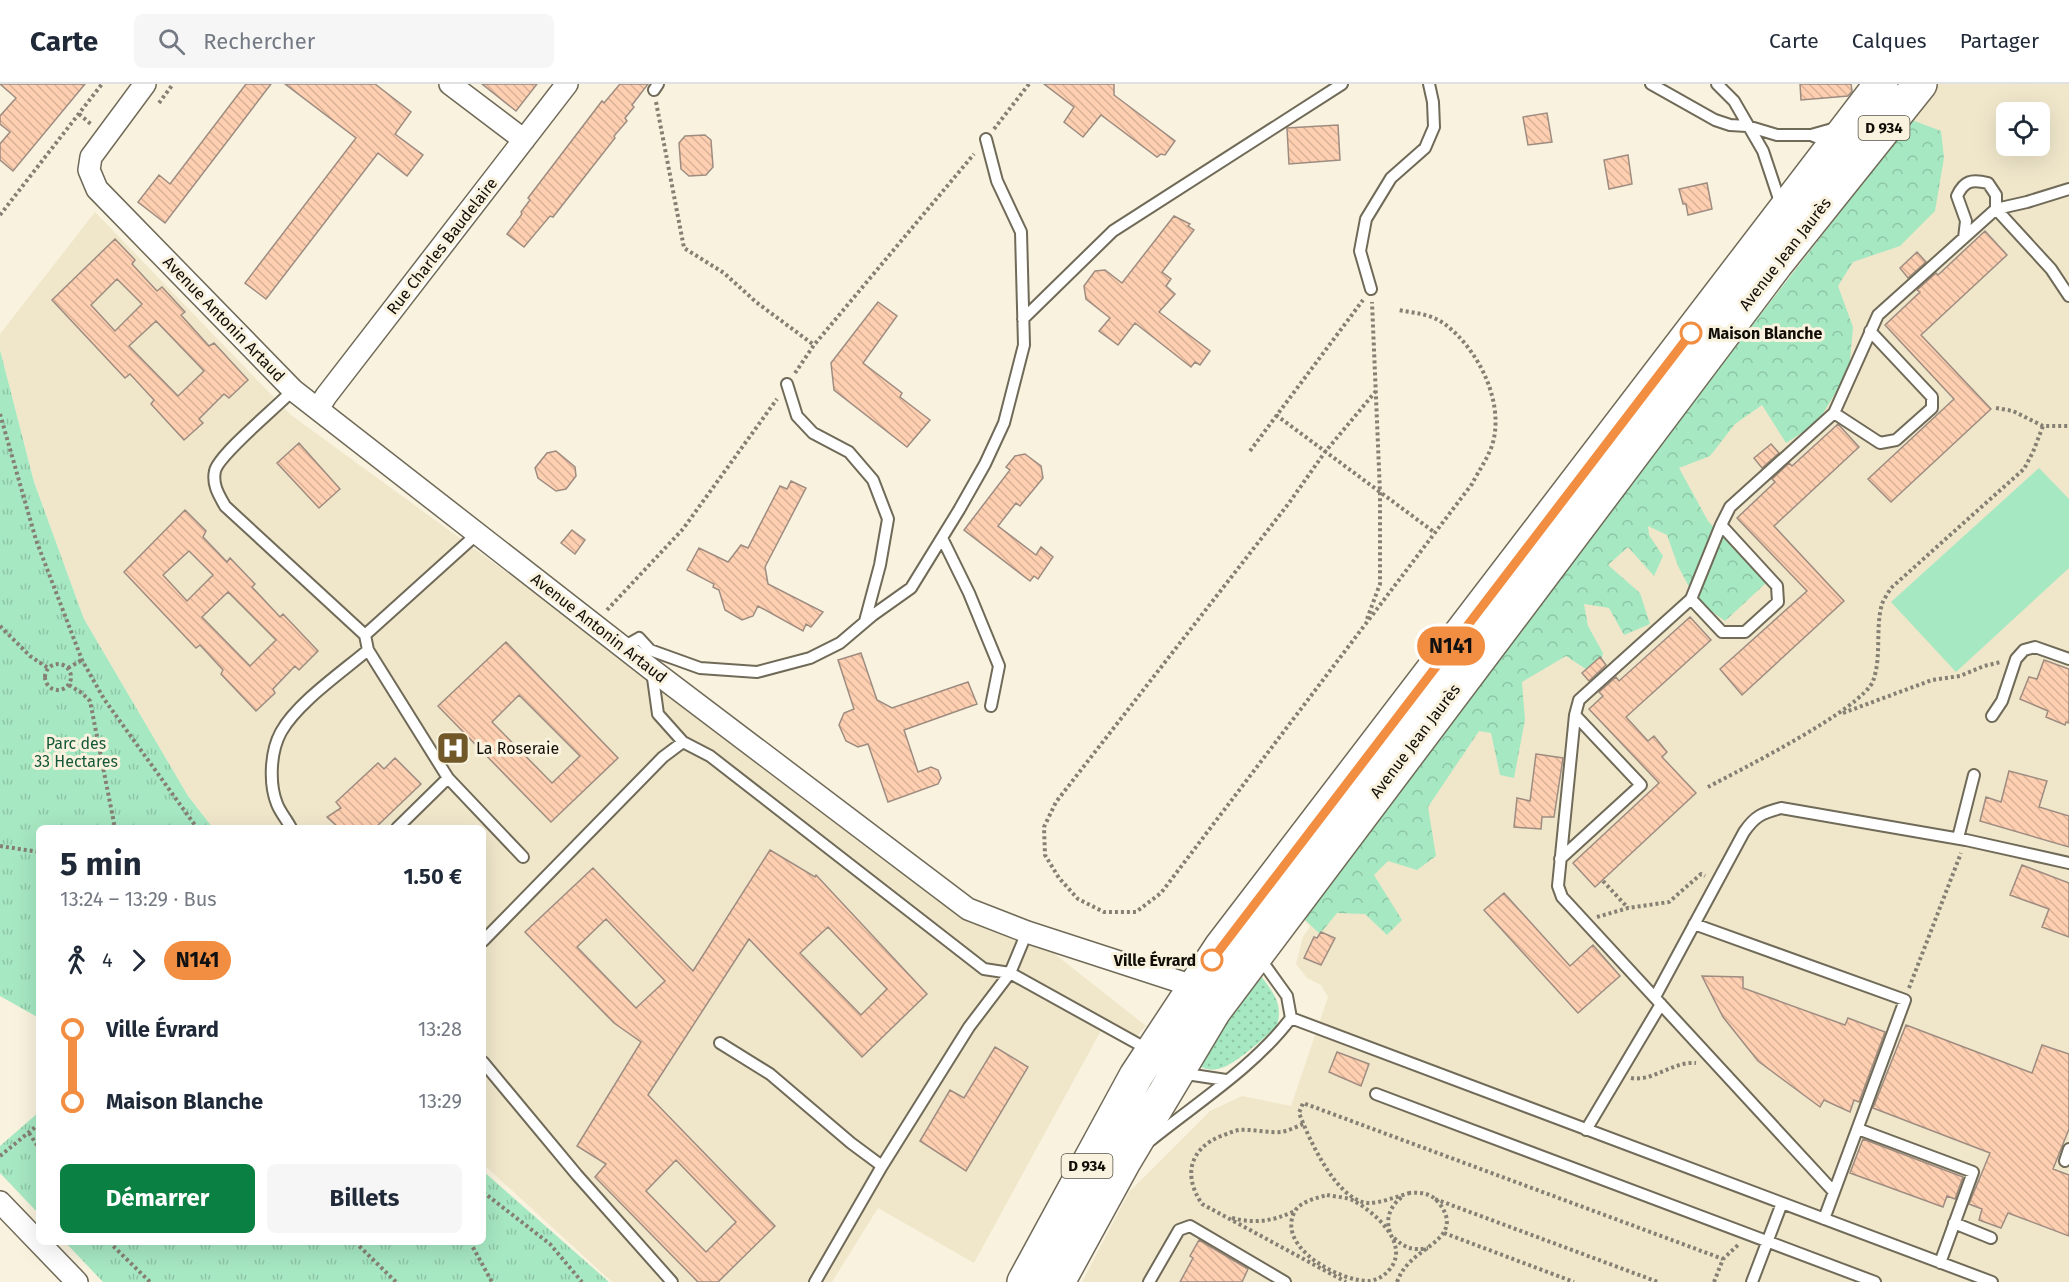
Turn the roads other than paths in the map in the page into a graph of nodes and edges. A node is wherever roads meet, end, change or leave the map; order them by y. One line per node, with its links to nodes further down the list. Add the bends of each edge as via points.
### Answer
1 (145, 84): 23 (street, Avenue Antonin Artaud, via 91,156 89,170 97,189)
2 (450, 84): 11 (street)
3 (567, 84): 11 (street, Rue Charles Baudelaire)
4 (1342, 84): 19 (lane, via 1113,231)
5 (1429, 84): 17 (lane, via 1434,127 1425,148 1391,177 1366,219 1360,251)
6 (1651, 84): 10 (lane, via 1715,120)
7 (1717, 84): 10 (lane, via 1734,101)
8 (1881, 84): 13 (main road, Avenue Jean Jaurès / D 934)
9 (1920, 84): 13 (main road, Avenue Jean Jaurès / D 934)
10 (1747, 126): 13 (lane, via 1777,135); 13 (lane, via 1763,151)
11 (524, 140): 24 (street, Rue Charles Baudelaire)
12 (987, 140): 19 (lane, via 997,181 1022,232)
13 (1818, 171): 21 (lane, via 1735,300); 21 (main road, Avenue Jean Jaurès / D 934, via 1776,264); 51 (main road, Avenue Jean Jaurès / D 934)
14 (2069, 189): 15 (lane)
15 (1996, 209): 16 (lane); 16 (lane, via 1996,195 1988,183 1975,180 1962,186 1957,196 1966,221); 18 (lane, via 2051,269)
16 (1964, 238): 20 (lane, via 1878,315)
17 (1371, 290)
18 (2069, 296)
19 (1023, 319): 28 (lane, via 1024,345 1004,423)
20 (1870, 331): 25 (lane); 25 (lane, via 1932,397 1932,408 1896,440 1880,443)
21 (1712, 348): 51 (main road, Avenue Jean Jaurès / D 934)
22 (787, 384): 30 (lane, via 797,416 813,433 849,452 873,480 888,519)
23 (293, 390): 24 (street, Avenue Antonin Artaud); 31 (lane, via 224,455 215,470 215,489 225,506)
24 (318, 409): 27 (street, Avenue Antonin Artaud)
25 (1834, 413): 26 (lane, via 1730,507)
26 (1721, 525): 29 (lane); 29 (lane, via 1777,586 1778,602 1745,632 1722,632)
27 (477, 534): 31 (lane); 32 (street, Avenue Antonin Artaud, via 600,617)
28 (942, 538): 30 (lane, via 911,588); 36 (lane, via 999,666)
29 (1691, 599): 37 (lane, via 1579,700)
30 (865, 622): 32 (lane, via 840,643 810,658 757,672 700,668)
31 (365, 634): 33 (lane)
32 (631, 643): 35 (street, Avenue Antonin Artaud)
33 (368, 650): 41 (lane); 42 (lane, via 303,706 280,733 271,764 272,784 277,805)
34 (2069, 659): 38 (lane, via 2035,647 2024,650 2016,659 2002,701)
35 (651, 669): 39 (lane, via 658,714); 49 (street, Avenue Antonin Artaud, via 968,909)
36 (991, 706)
37 (1575, 715): 46 (lane); 46 (lane, via 1641,785)
38 (1992, 716)
39 (683, 742): 50 (lane, via 663,757); 52 (lane, via 710,756 984,969)
40 (1974, 776): 44 (lane)
41 (448, 778): 43 (lane); 45 (lane)
42 (289, 825)
43 (400, 825)
44 (1962, 839): 47 (lane); 48 (lane, via 1781,808 1766,812 1752,819)
45 (524, 857)
46 (1560, 859): 54 (lane, via 1558,886 1562,897)
47 (2069, 863)
48 (1694, 924): 54 (lane); 61 (lane, via 1905,1000)
49 (1027, 932): 52 (lane); 53 (street, Avenue Antonin Artaud)
50 (486, 938)
51 (1239, 950): 53 (main road, Avenue Jean Jaurès / D 934); 55 (lane, via 1287,996); 57 (main road, Avenue Jean Jaurès / D 934, via 1214,1011)
52 (1010, 973): 57 (lane); 66 (lane, via 969,1027)
53 (1193, 986): 57 (main road, Avenue Jean Jaurès / D 934)
54 (1658, 1001): 62 (lane); 67 (lane)
55 (1292, 1018): 59 (lane, via 1254,1059); 62 (lane)
56 (720, 1042): 66 (lane, via 770,1074)
57 (1165, 1059): 59 (lane, via 1193,1074); 65 (main road, Avenue Jean Jaurès / D 934); 81 (main road, Avenue Jean Jaurès / D 934)
58 (486, 1066): 79 (lane)
59 (1226, 1080): 65 (lane)
60 (1376, 1094): 74 (lane)
61 (1858, 1129): 67 (lane); 71 (lane, via 1973,1172)
62 (1586, 1130): 69 (lane)
63 (2069, 1149): 64 (lane)
64 (2064, 1161)
65 (1123, 1163): 82 (main road, Avenue Jean Jaurès / D 934)
66 (882, 1166): 80 (lane)
67 (1834, 1192): 70 (lane)
68 (0, 1202): 72 (street)
69 (1782, 1203): 70 (lane); 74 (lane)
70 (1824, 1219): 76 (lane)
71 (1954, 1223): 73 (lane); 76 (lane)
72 (36, 1239)
73 (1991, 1239)
74 (1767, 1241): 85 (lane); 86 (lane)
75 (41, 1245): 78 (street)
76 (1940, 1263): 77 (lane)
77 (1972, 1279): 87 (lane)
78 (77, 1282)
79 (672, 1282)
80 (815, 1282)
81 (1024, 1282)
82 (1058, 1282)
83 (1149, 1282): 84 (lane, via 1179,1230 1190,1226)
84 (1286, 1282)
85 (1752, 1282)
86 (1875, 1282)
87 (1992, 1282)

